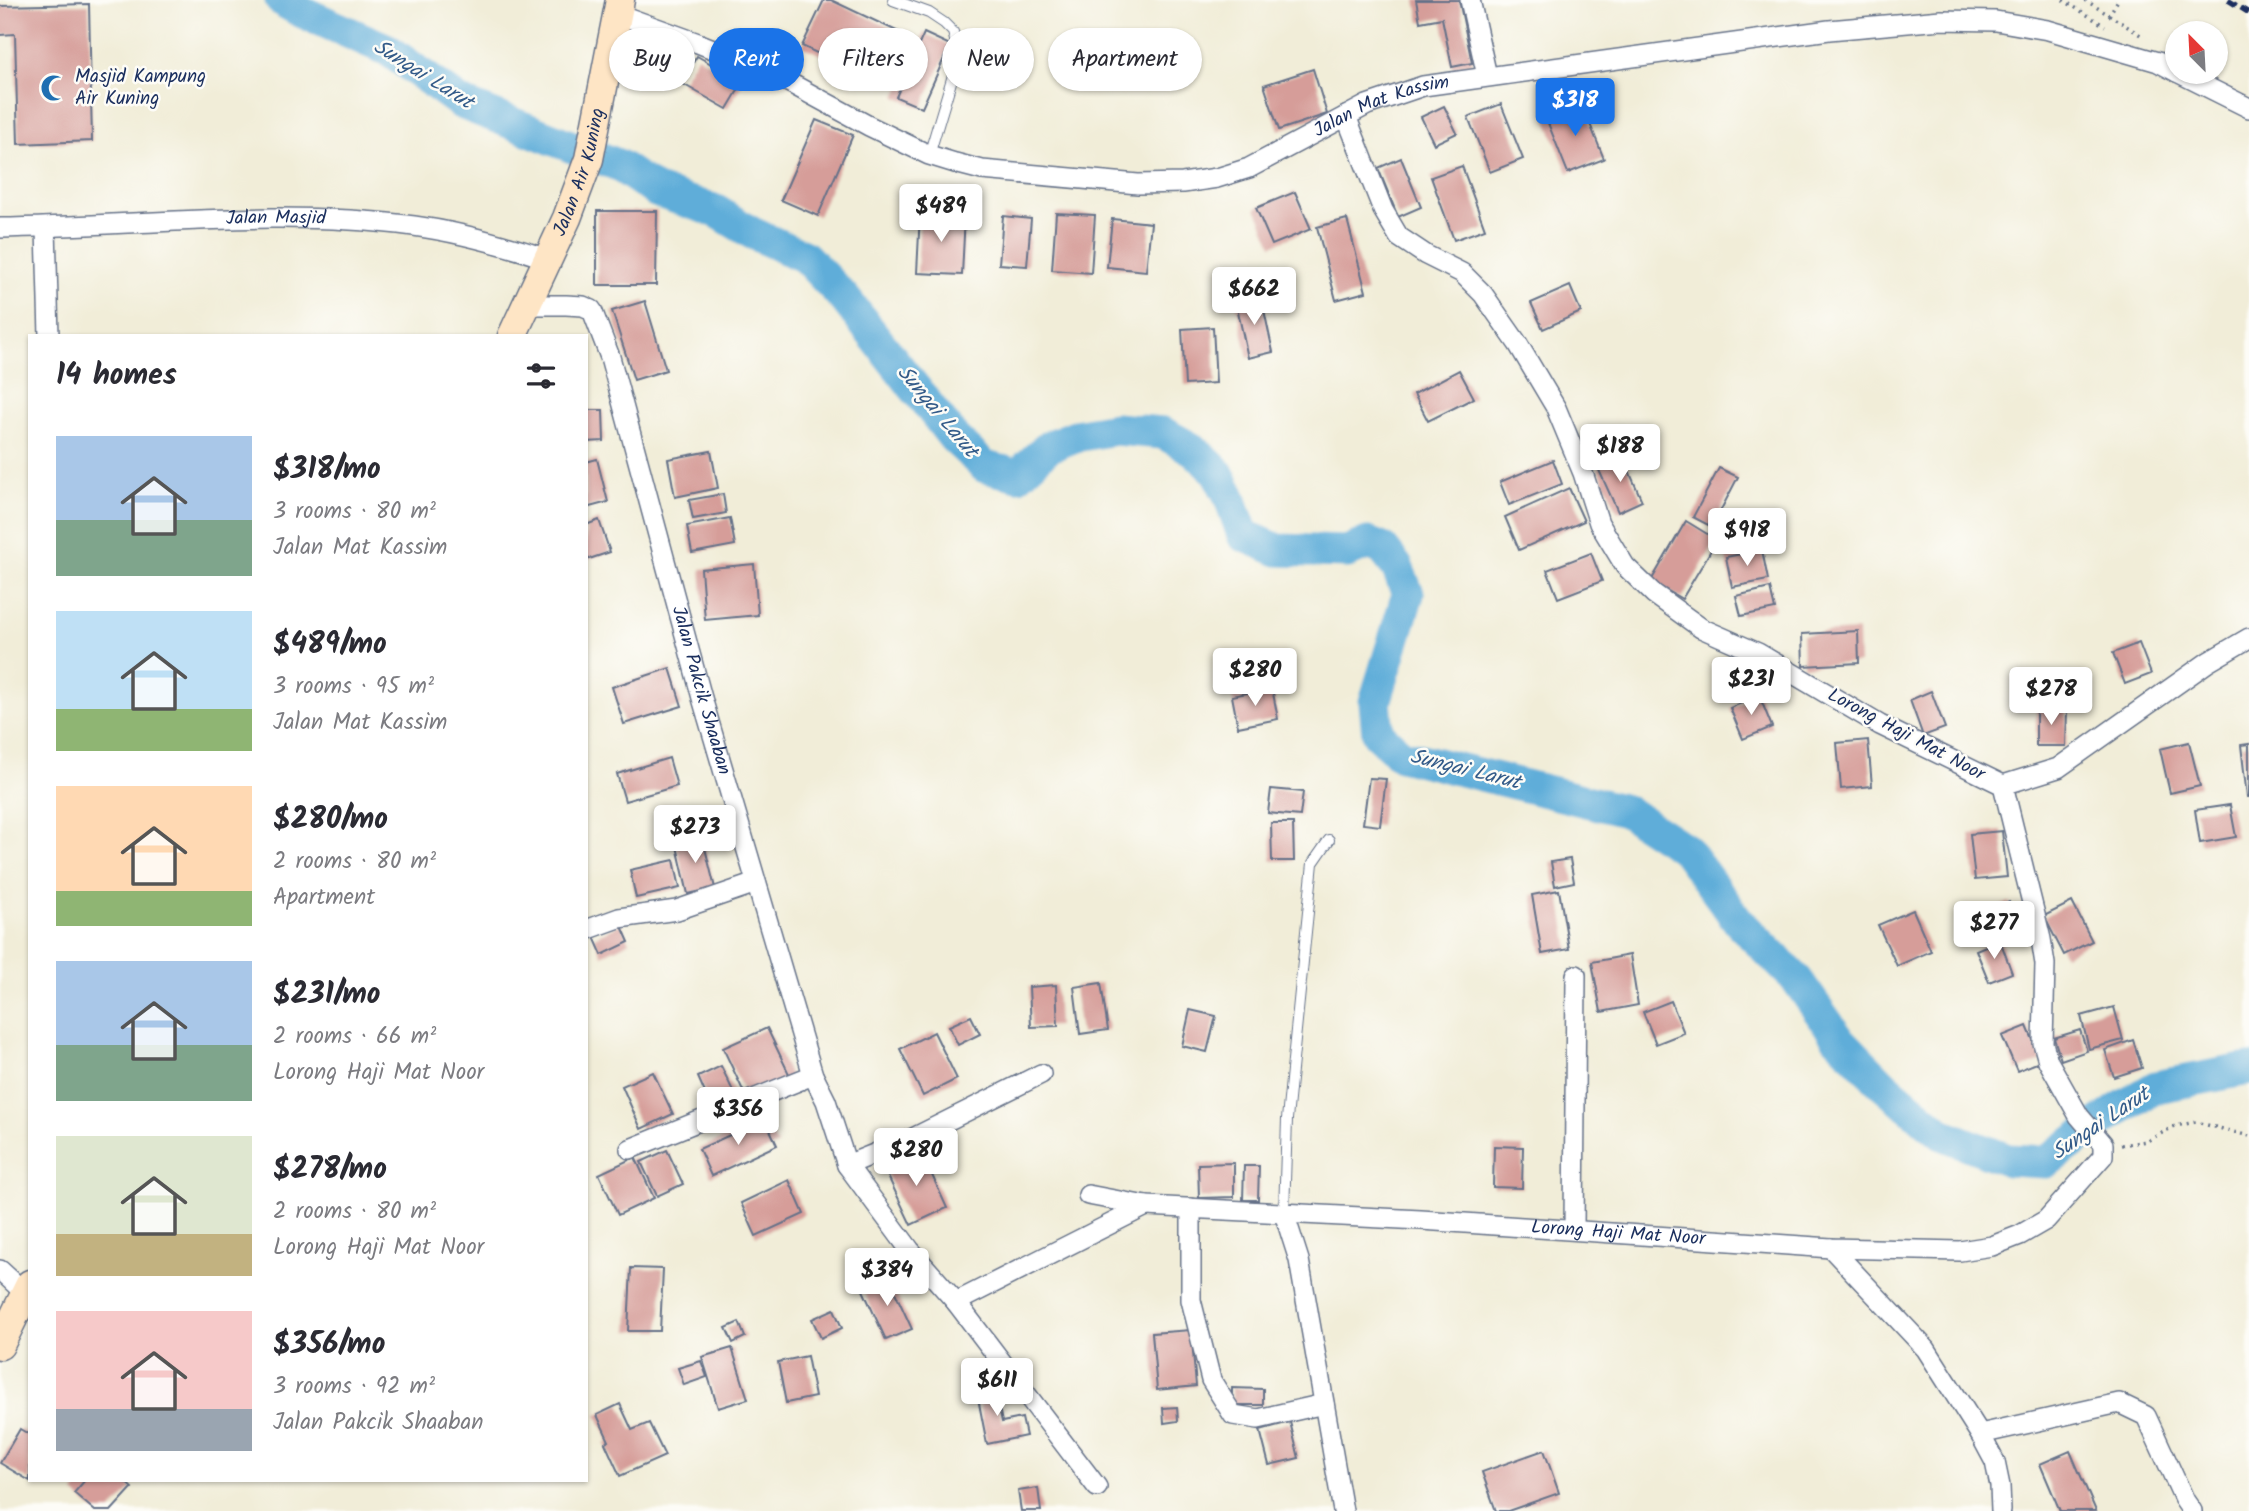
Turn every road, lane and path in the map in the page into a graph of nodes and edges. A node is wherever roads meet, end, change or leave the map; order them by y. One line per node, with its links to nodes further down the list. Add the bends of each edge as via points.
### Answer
1 (892, 0): 15 (lane, via 944,23 956,44 957,62)
2 (1470, 0): 11 (street)
3 (2063, 0): 8 (path)
4 (2085, 0): 7 (path)
5 (2118, 0): 7 (path)
6 (619, 7): 15 (street, Jalan Mat Kassim, via 768,71); 18 (main road, Jalan Air Kuning, via 589,159)
7 (2109, 15): 9 (path)
8 (2108, 27)
9 (2146, 38)
10 (2165, 66): 11 (street, Jalan Mat Kassim, via 2048,30 1996,21 1941,20 1829,30)
11 (1487, 76): 14 (street, Jalan Mat Kassim, via 1423,86)
12 (2201, 84): 13 (street, Jalan Mat Kassim)
13 (2249, 108)
14 (1346, 116): 15 (street, Jalan Mat Kassim, via 1249,168 1183,183 1138,184 982,170); 23 (street, Lorong Haji Mat Noor, via 1383,210 1399,237 1462,273 1518,344 1556,408 1599,523 1625,566 1701,628 1758,653 1880,724)
15 (929, 155)
16 (0, 228): 17 (street, Jalan Masjid)
17 (46, 228): 18 (street, Jalan Masjid, via 222,219 344,220 416,226); 20 (street)
18 (548, 259): 19 (main road, Jalan Air Kuning)
19 (527, 305): 21 (main road, Jalan Air Kuning); 25 (street, Jalan Pakcik Shaaban, via 583,306 592,310 600,326)
20 (49, 334)
21 (513, 334)
22 (2249, 639): 23 (street, via 2208,662 2058,768)
23 (2003, 785): 31 (street, Lorong Haji Mat Noor, via 2041,939 2045,964 2043,1043 2048,1061 2079,1116)
24 (1329, 840): 37 (lane, via 1313,863 1287,1119)
25 (756, 883): 26 (street, via 677,910 619,918); 29 (street, Jalan Pakcik Shaaban)
26 (588, 929)
27 (1576, 975): 38 (street)
28 (1041, 1074): 33 (street, via 911,1139)
29 (813, 1075): 32 (street); 33 (street, Jalan Pakcik Shaaban)
30 (2249, 1136): 31 (path, via 2196,1122 2175,1126 2147,1141)
31 (2103, 1144): 39 (street, Lorong Haji Mat Noor, via 2103,1156 2046,1220 2001,1242 1960,1251)
32 (630, 1149)
33 (847, 1165): 42 (street, Jalan Pakcik Shaaban, via 910,1250)
34 (1088, 1195): 35 (street, Lorong Haji Mat Noor)
35 (1146, 1206): 36 (street, Lorong Haji Mat Noor); 42 (street)
36 (1191, 1208): 37 (street, Lorong Haji Mat Noor); 44 (street, via 1191,1300 1211,1380 1233,1415 1258,1419)
37 (1284, 1213): 38 (street, Lorong Haji Mat Noor); 44 (street, via 1299,1259)
38 (1574, 1229): 39 (street, Lorong Haji Mat Noor)
39 (1831, 1248): 45 (street, via 1926,1349)
40 (0, 1270): 41 (street)
41 (27, 1289): 43 (main road)
42 (956, 1302): 46 (street, Jalan Pakcik Shaaban)
43 (0, 1345)
44 (1324, 1404): 47 (street)
45 (1980, 1434): 48 (street, via 1995,1462); 49 (street, via 2119,1403 2146,1416)
46 (1097, 1487)
47 (1343, 1511)
48 (2001, 1511)
49 (2192, 1511)

